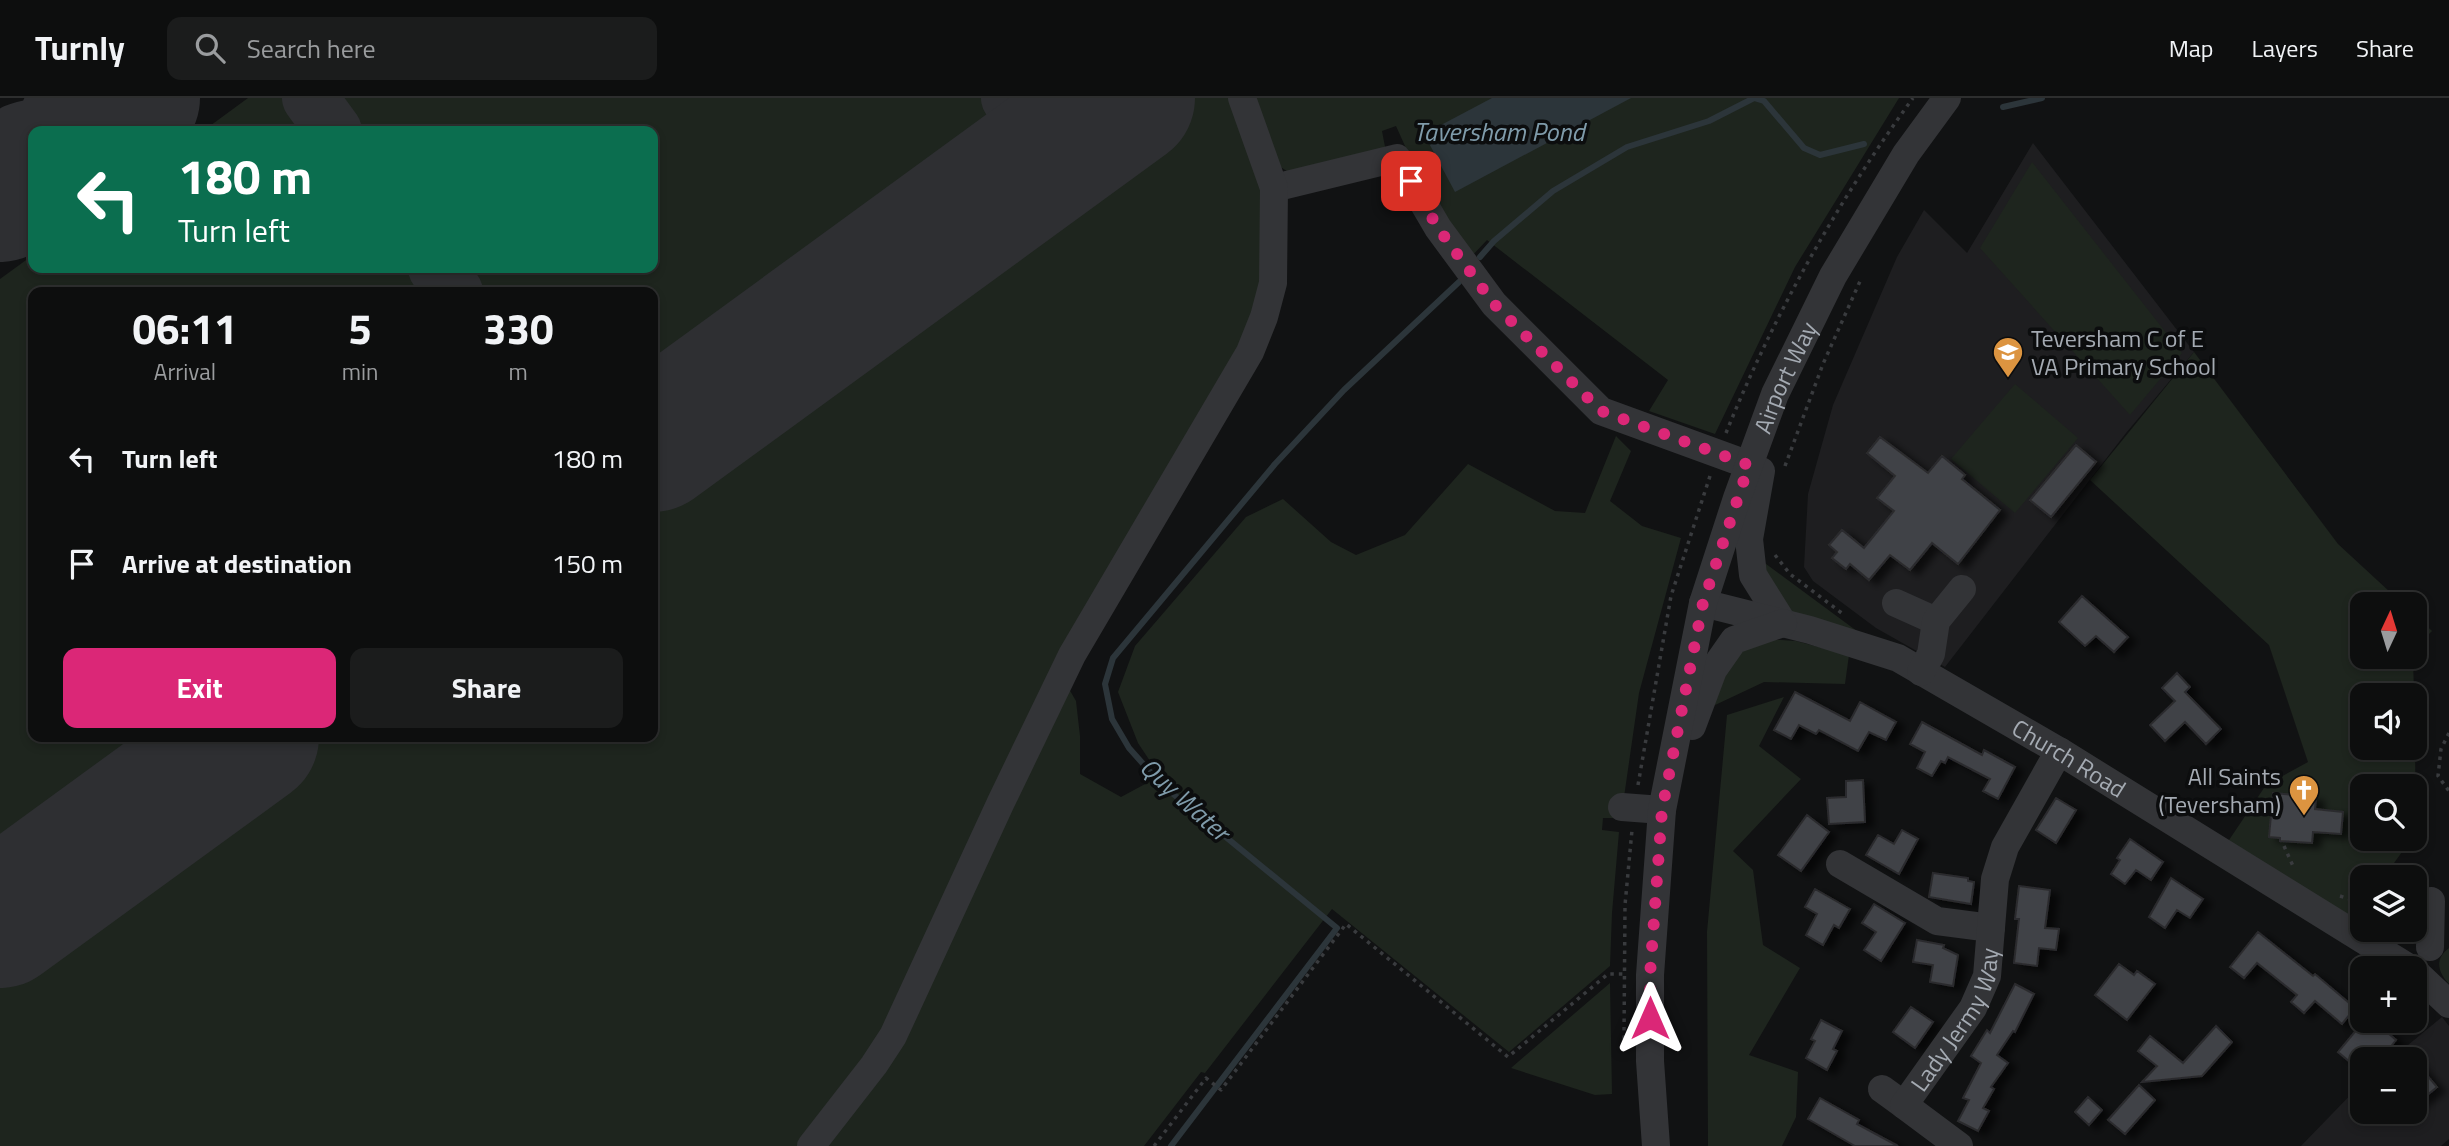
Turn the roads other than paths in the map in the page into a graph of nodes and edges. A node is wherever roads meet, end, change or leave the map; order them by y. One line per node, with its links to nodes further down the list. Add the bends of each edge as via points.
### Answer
1 (1242, 98): 3 (street)
2 (1947, 98): 4 (street, Airport Way, via 1906,154 1833,276)
3 (1274, 188): 5 (street, via 1397,158 1438,228 1494,304 1601,411); 21 (street, via 1273,283 1250,352 1072,655 893,1036)
4 (1775, 394): 5 (street, Airport Way); 10 (street, via 1749,539 1753,575)
5 (1749, 465): 7 (street, Airport Way)
6 (1962, 589): 9 (street)
7 (1703, 603): 10 (street, Church Road); 14 (street, Airport Way)
8 (1896, 603): 9 (street)
9 (1937, 621): 11 (street, via 1931,654)
10 (1783, 623): 11 (street, Church Road, via 1898,658); 14 (street, via 1734,640 1713,670)
11 (1921, 672): 12 (street, Church Road)
12 (2059, 751): 17 (street, Lady Jermy Way, via 2005,847 1995,879); 18 (street, Church Road)
13 (1622, 807): 14 (street)
14 (1662, 810): 22 (street, Airport Way, via 1650,975)
15 (1840, 864): 17 (street, Lady Jermy Way, via 1937,921)
16 (2431, 901): 19 (street)
17 (1990, 928): 23 (street, Lady Jermy Way, via 1987,976 1973,1008 1893,1097)
18 (2390, 956)
19 (2427, 957): 20 (street)
20 (2449, 1004)
21 (811, 1146)
22 (1656, 1146)
23 (1958, 1146)

